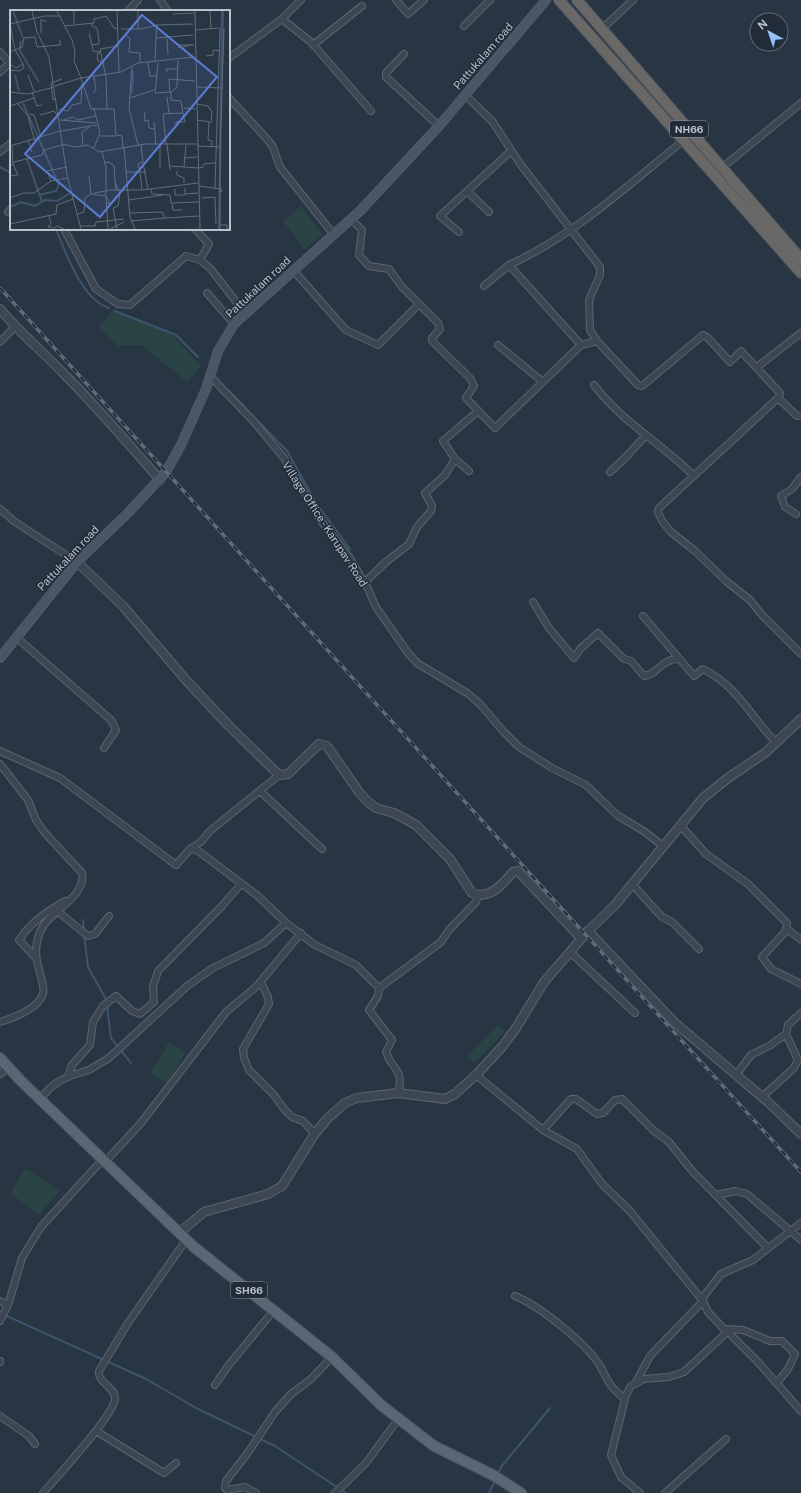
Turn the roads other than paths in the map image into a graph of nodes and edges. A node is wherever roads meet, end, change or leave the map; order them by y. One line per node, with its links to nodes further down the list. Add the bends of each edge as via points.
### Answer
1 (138, 0): 12 (street)
2 (160, 0): 13 (street)
3 (301, 0): 14 (street)
4 (396, 0): 5 (street, via 408,14)
5 (424, 0)
6 (490, 0): 15 (street)
7 (546, 0): 23 (main road, Pattukalam road)
8 (559, 0): 28 (highway)
9 (577, 0): 16 (highway, NH66)
10 (633, 0): 16 (street)
11 (362, 6): 17 (street)
12 (129, 10)
13 (167, 10)
14 (282, 20): 17 (street); 20 (street)
15 (464, 26)
16 (602, 28): 32 (highway, NH66)
17 (313, 45): 26 (street)
18 (0, 52): 21 (street)
19 (404, 54): 27 (street, via 386,73 386,77)
20 (230, 57)
21 (10, 64): 22 (street)
22 (0, 72)
23 (466, 95): 27 (main road, Pattukalam road); 30 (street, via 492,121)
24 (230, 99): 40 (street, via 267,139 273,147 280,167)
25 (801, 102): 32 (street)
26 (371, 111)
27 (439, 126): 35 (main road, Pattukalam road)
28 (684, 140): 36 (street, via 601,209); 45 (highway)
29 (10, 144): 31 (street)
30 (511, 151): 33 (street); 36 (street)
31 (0, 152)
32 (723, 167): 41 (highway, NH66)
33 (467, 190): 34 (street); 39 (street, via 440,216)
34 (489, 212)
35 (351, 219): 40 (main road, Pattukalam road); 48 (street, via 362,230 359,255 370,266 388,269)
36 (570, 229): 43 (street, via 536,252); 54 (street, via 601,271 589,300 590,330)
37 (65, 230): 42 (street, via 96,288 118,304 130,305 186,256)
38 (196, 230): 42 (street, via 209,244)
39 (459, 232)
40 (334, 235): 44 (main road, Pattukalam road)
41 (801, 258)
42 (200, 260): 50 (street, via 210,268)
43 (509, 265): 46 (street); 57 (street)
44 (293, 270): 48 (street, via 346,330 378,345); 50 (main road, Pattukalam road)
45 (801, 272)
46 (484, 286)
47 (207, 293): 51 (street)
48 (419, 304): 63 (street, via 438,323 440,329 432,341 474,384 466,398)
49 (0, 309): 52 (street)
50 (245, 313): 51 (main road, Pattukalam road)
51 (234, 324): 59 (main road, Pattukalam road, via 218,351)
52 (15, 327): 55 (street); 71 (street, via 64,373)
53 (801, 333): 58 (street)
54 (596, 341): 57 (street); 58 (street, via 640,386 702,335 708,338 730,362 741,351)
55 (0, 342)
56 (498, 345): 60 (street)
57 (581, 345): 60 (street)
58 (757, 367): 62 (street, via 780,392)
59 (210, 376): 71 (main road, Pattukalam road, via 181,446); 75 (street, Village Office - Karupav Road, via 276,448)
60 (543, 382): 63 (street, via 495,428)
61 (594, 385): 65 (street, via 600,394)
62 (779, 398): 64 (street, via 797,416); 69 (street)
63 (478, 411): 66 (street, via 443,441)
64 (801, 416)
65 (646, 435): 68 (street); 69 (street)
66 (455, 459): 67 (street); 75 (street, via 445,475 426,493 432,506 431,511 417,527 409,544)
67 (469, 471)
68 (610, 472)
69 (694, 476): 79 (street, via 660,508 658,515 726,581 750,600)
70 (801, 477): 73 (street, via 792,489 781,496 785,507)
71 (160, 480): 74 (main road, Pattukalam road)
72 (0, 509): 74 (street, via 15,522)
73 (796, 514)
74 (77, 562): 78 (main road, Pattukalam road); 87 (street, via 123,606 185,679)
75 (364, 583): 90 (street, Village Office - Karupav Road, via 376,607 417,663 467,693 525,751 586,786 617,815)
76 (533, 602): 81 (street, via 549,628 574,658 598,633 624,659 632,662 644,676 650,675 670,659)
77 (643, 616): 81 (street)
78 (16, 637): 80 (main road, Pattukalam road); 84 (street, via 111,720 116,730)
79 (801, 654)
80 (0, 658)
81 (679, 659): 83 (street, via 694,676 703,669 723,680)
82 (800, 722): 83 (street)
83 (777, 743): 89 (street, via 703,798)
84 (104, 748)
85 (0, 751): 91 (street, via 60,778 176,865)
86 (0, 764): 96 (street, via 28,800 36,820 45,833 82,873 83,877 73,897)
87 (279, 775): 88 (street); 95 (street, via 288,774 319,744 327,746 368,802 416,825 450,859 472,893)
88 (260, 791): 91 (street); 92 (street)
89 (681, 826): 90 (street); 99 (street, via 706,854 748,884 787,923)
90 (663, 846): 94 (street)
91 (190, 849): 93 (street, via 197,850)
92 (322, 849)
93 (241, 884): 98 (street, via 258,896); 119 (street, via 158,971 154,1002 140,1014 132,1011 116,996 103,1006 93,1022 90,1045 72,1065)
94 (632, 884): 100 (street); 104 (street, via 662,917 672,922)
95 (478, 896): 102 (street, via 488,895 513,872 518,871); 109 (street, via 476,902 441,942)
96 (56, 909): 97 (street, via 88,936 96,934); 106 (street, via 42,929 37,942); 106 (street, via 28,927 19,940)
97 (109, 916)
98 (286, 923): 101 (street); 119 (street, via 264,943 213,968 187,986 115,1053 88,1070)
99 (786, 928): 103 (street); 108 (street, via 762,957 771,969)
100 (588, 931): 102 (street); 118 (street, via 674,1022)
101 (301, 933): 107 (street); 109 (street, via 316,945 356,965)
102 (582, 938): 105 (street)
103 (801, 940)
104 (699, 949)
105 (570, 952): 110 (street); 117 (street, via 544,982 502,1047)
106 (36, 958): 112 (street, via 44,989 43,996 26,1012)
107 (261, 982): 124 (street, via 269,1004 243,1049 244,1058 250,1070 274,1094 284,1109 292,1117 303,1121); 126 (street, via 226,1012 141,1122)
108 (801, 984)
109 (379, 988): 120 (street, via 380,992 369,1010 392,1040 386,1052 401,1075)
110 (635, 1013)
111 (801, 1013): 113 (street, via 788,1025)
112 (0, 1022)
113 (786, 1034): 118 (street, via 752,1055); 121 (street, via 798,1060 794,1068)
114 (0, 1058): 115 (main road, SH66)
115 (9, 1068): 116 (street); 122 (main road, SH66)
116 (0, 1074)
117 (476, 1075): 120 (street, via 455,1094 445,1099); 123 (street)
118 (736, 1075): 121 (street)
119 (68, 1077): 122 (street, via 50,1088)
120 (398, 1093): 124 (street, via 357,1098 345,1103)
121 (762, 1097): 125 (street)
122 (40, 1099): 126 (main road, SH66)
123 (543, 1130): 127 (street, via 570,1099 576,1099 597,1114 603,1113 615,1100 622,1100 669,1142); 135 (street, via 577,1149 602,1184 629,1210)
124 (315, 1134): 130 (street, via 288,1178 274,1192 204,1212)
125 (801, 1134)
126 (104, 1161): 130 (main road, SH66); 136 (street, via 41,1227 22,1258)
127 (716, 1195): 129 (street, via 736,1191 747,1194); 132 (street)
128 (801, 1223): 129 (street)
129 (790, 1231): 131 (street); 132 (street)
130 (183, 1236): 137 (main road, SH66); 148 (street, via 99,1371 100,1379 111,1389 115,1401)
131 (801, 1240)
132 (768, 1248): 135 (street, via 753,1260 721,1274)
133 (515, 1296): 144 (street, via 530,1304 578,1340 599,1364 612,1389)
134 (0, 1301): 136 (street)
135 (703, 1301): 139 (street, via 708,1312); 141 (street, via 650,1356)
136 (8, 1305): 138 (street)
137 (274, 1310): 140 (main road, SH66); 143 (street)
138 (0, 1321)
139 (725, 1329): 141 (street, via 724,1335 684,1372); 142 (street); 142 (street, via 748,1332 770,1341 782,1341 795,1354)
140 (332, 1357): 147 (main road, SH66, via 380,1405); 152 (street, via 275,1412 226,1481)
141 (636, 1382): 144 (street)
142 (777, 1384): 145 (street)
143 (215, 1385)
144 (624, 1398): 157 (street, via 611,1455 620,1477)
145 (801, 1412)
146 (0, 1416): 150 (street, via 29,1436)
147 (399, 1418): 155 (street, via 366,1463); 156 (main road, SH66, via 434,1446 493,1475)
148 (96, 1431): 151 (street, via 164,1473); 153 (street)
149 (726, 1439): 158 (street)
150 (35, 1444)
151 (176, 1463)
152 (224, 1491): 154 (street, via 245,1487)
153 (43, 1493)
154 (256, 1493)
155 (335, 1493)
156 (521, 1493)
157 (640, 1493)
158 (666, 1493)

